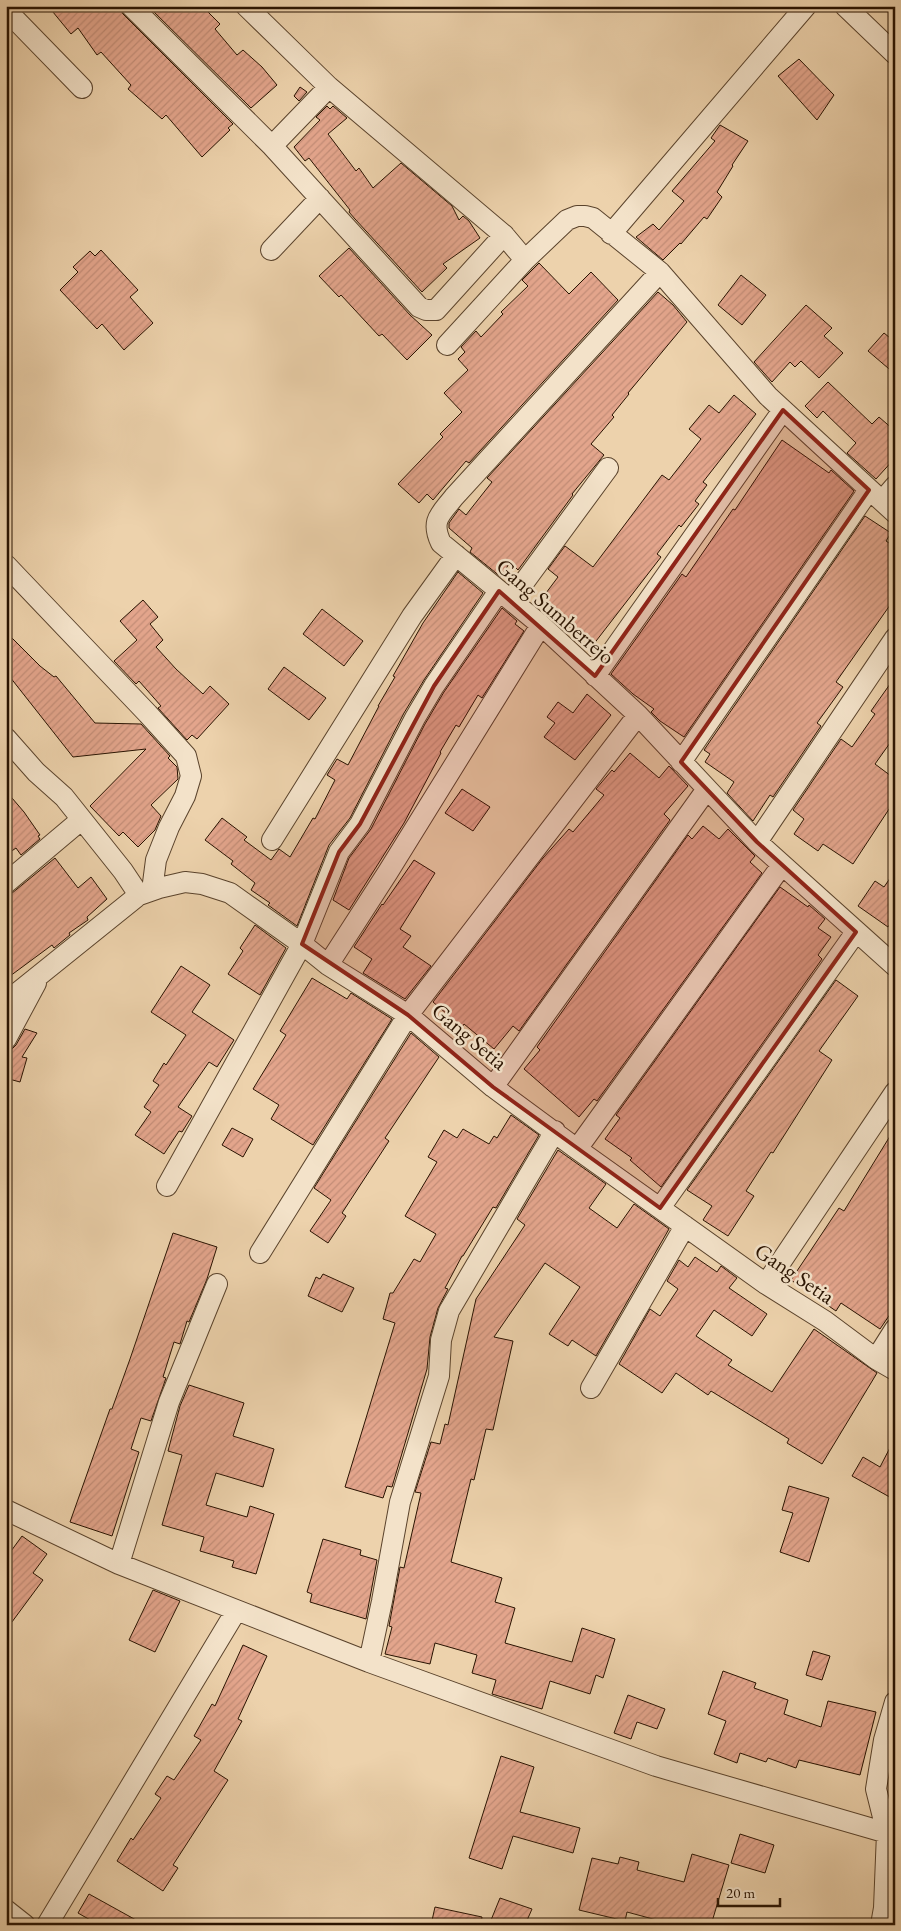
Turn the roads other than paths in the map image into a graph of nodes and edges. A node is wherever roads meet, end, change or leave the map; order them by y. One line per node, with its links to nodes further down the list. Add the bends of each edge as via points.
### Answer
1 (131, 6): 9 (street)
2 (246, 6): 7 (street)
3 (806, 6): 11 (street)
4 (845, 6): 6 (street)
5 (6, 10): 8 (street)
6 (895, 54)
7 (329, 87): 9 (street); 12 (street)
8 (82, 88)
9 (272, 146): 10 (street)
10 (320, 198): 12 (street, via 419,307 426,310 436,310 443,304); 13 (street)
11 (611, 234): 14 (street, via 593,218 577,216 567,220); 15 (street)
12 (504, 235): 14 (street)
13 (271, 250)
14 (525, 260): 16 (street)
15 (660, 272): 17 (street); 21 (street, Gang Sumberrejo, via 454,496 438,518 438,538)
16 (447, 345)
17 (783, 410): 20 (street); 26 (street)
18 (608, 468): 23 (street)
19 (895, 486): 20 (street)
20 (882, 501): 29 (street)
21 (456, 555): 23 (street, Gang Sumberrejo); 32 (street, via 412,616)
22 (6, 565): 36 (street, via 186,756 191,776 156,860 154,883)
23 (505, 596): 24 (street, Gang Sumberrejo); 39 (street, via 434,686 415,718 360,824 339,852)
24 (541, 625): 26 (street, Gang Sumberrejo); 40 (street)
25 (895, 638): 33 (street)
26 (595, 676): 27 (street, Gang Sumberrejo)
27 (638, 715): 29 (street, Gang Sumberrejo); 44 (street)
28 (7, 741): 31 (street, via 64,797)
29 (681, 762): 30 (street, Gang Sumberrejo)
30 (708, 790): 33 (street, Gang Sumberrejo); 46 (street)
31 (81, 820): 35 (street); 37 (street, via 123,870)
32 (272, 840)
33 (757, 842): 34 (street, Gang Sumberrejo)
34 (782, 865): 38 (street, Gang Sumberrejo); 49 (street)
35 (6, 882)
36 (158, 888): 37 (street, Gang Setia); 39 (street, Gang Setia, via 185,882 230,893)
37 (139, 895): 42 (street, Gang Setia)
38 (856, 932): 41 (street, Gang Sumberrejo); 51 (street)
39 (302, 944): 40 (street, Gang Setia); 50 (street)
40 (328, 965): 44 (street, Gang Setia)
41 (895, 966)
42 (41, 974): 43 (street, Gang Setia); 45 (street)
43 (6, 1002)
44 (408, 1015): 46 (street, Gang Setia); 53 (street)
45 (6, 1039)
46 (493, 1087): 48 (street, Gang Setia)
47 (895, 1092): 55 (street)
48 (555, 1131): 49 (street, Gang Setia); 63 (street, via 448,1311 443,1326 438,1376 400,1502)
49 (577, 1148): 51 (street, Gang Setia)
50 (167, 1186)
51 (660, 1208): 52 (street, Gang Setia)
52 (686, 1226): 55 (street, Gang Setia); 59 (street)
53 (260, 1253)
54 (217, 1284): 61 (street, via 169,1402)
55 (766, 1284): 57 (street, Gang Setia, via 825,1321)
56 (895, 1329): 57 (street)
57 (876, 1359): 58 (street, Gang Setia)
58 (895, 1370)
59 (591, 1388)
60 (9, 1517): 61 (street)
61 (119, 1564): 62 (street)
62 (236, 1611): 63 (street); 69 (street)
63 (369, 1662): 65 (street, via 656,1766)
64 (895, 1702): 65 (street, via 884,1740 876,1789)
65 (887, 1833): 67 (street)
66 (6, 1910): 68 (street)
67 (887, 1917)
68 (25, 1925)
69 (47, 1925)

